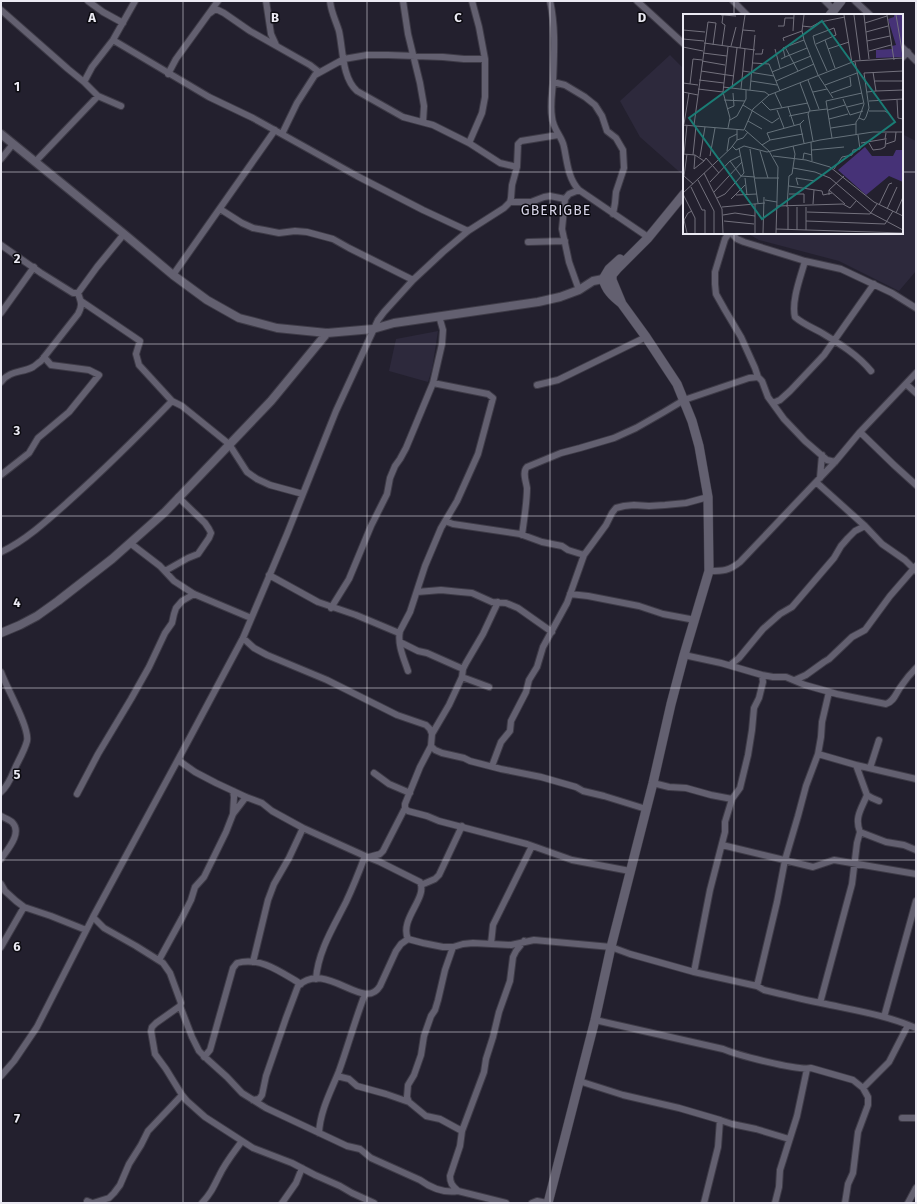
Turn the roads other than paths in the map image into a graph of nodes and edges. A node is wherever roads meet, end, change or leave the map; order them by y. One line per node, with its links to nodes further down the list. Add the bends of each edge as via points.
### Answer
1 (88, 1): 20 (street)
2 (135, 1): 20 (street)
3 (218, 1): 16 (street)
4 (266, 1): 23 (street, via 271,34)
5 (330, 1): 28 (street)
6 (403, 1): 26 (street)
7 (472, 1): 29 (street)
8 (550, 1): 34 (street, via 555,40)
9 (637, 1): 22 (street)
10 (733, 1): 18 (street)
11 (825, 1): 17 (street)
12 (841, 1): 17 (main road)
13 (847, 1): 17 (main road)
14 (855, 1): 19 (street)
15 (1, 10): 33 (street)
16 (210, 13): 23 (street, via 218,10 224,13); 32 (street)
17 (833, 13)
18 (746, 14)
19 (869, 14)
20 (122, 23): 21 (street)
21 (113, 40): 32 (street); 33 (street)
22 (683, 43)
23 (277, 47): 31 (street)
24 (903, 48): 25 (street)
25 (908, 52): 27 (street); 30 (street)
26 (413, 55): 28 (street, via 367,55); 29 (street); 37 (street, via 424,106)
27 (903, 57)
28 (344, 59): 31 (street); 37 (street, via 349,81 357,91 403,116)
29 (484, 59): 42 (street, via 485,104)
30 (916, 61)
31 (318, 72): 40 (street, via 309,82)
32 (168, 74): 38 (street)
33 (84, 82): 35 (street)
34 (553, 82): 41 (street, via 552,119); 53 (street, via 565,85 595,105 602,116 606,131 623,150 624,168 616,192)
35 (98, 96): 36 (street); 45 (street)
36 (122, 106)
37 (423, 122): 42 (street)
38 (275, 130): 40 (street); 52 (street)
39 (1, 134): 43 (street)
40 (282, 134): 54 (street, via 357,176)
41 (558, 135): 46 (street, via 521,141 518,144); 48 (street, via 564,146 575,187)
42 (469, 143): 46 (street, via 500,163)
43 (13, 144): 44 (street); 45 (street)
44 (1, 159)
45 (35, 162): 55 (street)
46 (517, 167): 51 (street)
47 (683, 188): 58 (main road)
48 (579, 190): 50 (street, via 569,194); 53 (street)
49 (683, 195): 71 (main road, via 648,238 612,275)
50 (565, 199): 51 (street, via 550,196 531,202); 59 (street, via 562,229)
51 (510, 202): 54 (street)
52 (220, 209): 64 (street); 66 (street, via 253,228 279,233 307,232 333,238)
53 (613, 214): 58 (street)
54 (468, 231): 66 (street)
55 (124, 234): 64 (street); 69 (street)
56 (729, 234): 82 (street, via 725,239 715,272 716,294 741,337)
57 (731, 234): 62 (street, via 744,242)
58 (645, 235): 65 (main road, via 609,268)
59 (565, 241): 60 (street); 68 (street)
60 (528, 242)
61 (1, 244): 63 (street)
62 (804, 260): 67 (street, via 841,269); 78 (street, via 796,294 795,317)
63 (34, 267): 69 (street, via 73,293); 73 (street)
64 (173, 275): 76 (street, via 207,300 239,318 277,328)
65 (604, 279): 68 (street, via 593,280); 71 (main road, via 607,290)
66 (413, 280): 75 (street, via 384,312)
67 (874, 284): 72 (street); 78 (street)
68 (579, 290): 74 (street, via 560,298)
69 (78, 293): 70 (street)
70 (81, 301): 79 (street, via 78,314); 89 (street, via 140,341 136,354 139,365)
71 (622, 304): 77 (main road)
72 (916, 308)
73 (1, 313)
74 (439, 316): 75 (street); 84 (street, via 443,330 442,344)
75 (373, 329): 76 (street); 98 (street, via 336,411)
76 (327, 333): 92 (street, via 280,391)
77 (646, 337): 86 (street, via 558,380); 88 (main road, via 677,384)
78 (835, 341): 80 (street); 90 (street, via 813,367 780,400)
79 (44, 357): 83 (street, via 34,367 16,372); 95 (street, via 51,365 89,370 99,375 69,412 38,438 28,453)
80 (871, 371)
81 (916, 373): 85 (street)
82 (758, 377): 88 (street); 90 (street)
83 (1, 382)
84 (433, 383): 101 (street, via 488,394 493,398 478,454 457,502); 115 (street, via 406,448 394,466 387,494 349,579)
85 (906, 384): 87 (street); 91 (street)
86 (537, 385)
87 (916, 393)
88 (684, 400): 100 (main road, via 699,446); 103 (street, via 614,438 560,453 524,469 527,493)
89 (172, 402): 92 (street, via 182,406); 105 (street, via 102,472 52,517)
90 (773, 403): 93 (street, via 784,419)
91 (860, 432): 94 (street); 97 (street)
92 (229, 444): 98 (street, via 247,472 256,479); 99 (street)
93 (822, 456): 94 (street); 96 (street)
94 (835, 462): 96 (street)
95 (1, 475)
96 (818, 480): 102 (street); 109 (street, via 733,568)
97 (916, 485)
98 (303, 494): 110 (street)
99 (178, 497): 104 (street, via 165,512); 108 (street, via 205,523 210,533 198,554)
100 (708, 497): 106 (street, via 679,504 616,508); 109 (main road)
101 (445, 521): 103 (street); 111 (street, via 425,566)
102 (865, 526): 107 (street, via 882,544); 124 (street, via 854,531 792,607 763,629)
103 (522, 535): 106 (street)
104 (130, 542): 108 (street); 119 (street, via 58,601 25,622)
105 (1, 552)
106 (584, 555): 113 (street)
107 (915, 569): 131 (street, via 890,596 866,630 852,637 829,659)
108 (165, 571): 112 (street, via 174,581)
109 (709, 571): 117 (main road)
110 (269, 575): 115 (street); 116 (street)
111 (417, 592): 114 (street, via 441,590 472,593); 120 (street)
112 (194, 594): 116 (street); 148 (street, via 176,608 172,623)
113 (570, 594): 117 (street, via 633,605); 118 (street)
114 (498, 602): 118 (street, via 518,608); 126 (street)
115 (331, 608): 120 (street, via 356,615)
116 (251, 618): 121 (street)
117 (695, 620): 123 (main road)
118 (552, 632): 140 (street, via 511,721 510,731 501,742)
119 (1, 633)
120 (399, 633): 122 (street)
121 (243, 638): 134 (street, via 267,655 327,680 397,715 426,725); 138 (street)
122 (400, 642): 126 (street); 127 (street)
123 (684, 655): 124 (street); 144 (main road)
124 (730, 665): 129 (street)
125 (916, 668): 133 (street, via 890,703)
126 (463, 669): 130 (street)
127 (408, 671)
128 (1, 672): 146 (street, via 22,719 27,739 6,788)
129 (762, 675): 131 (street); 151 (street, via 763,682 754,708 748,755 740,788)
130 (462, 677): 132 (street); 134 (street)
131 (795, 680): 133 (street)
132 (489, 687)
133 (828, 692): 137 (street)
134 (432, 734): 136 (street)
135 (880, 740): 141 (street)
136 (431, 746): 140 (street, via 442,753); 147 (street)
137 (818, 754): 139 (street); 166 (street)
138 (178, 760): 145 (street, via 195,772); 175 (street)
139 (856, 765): 141 (street); 149 (street)
140 (492, 766): 154 (street, via 541,777)
141 (870, 768): 143 (street)
142 (374, 773): 147 (street, via 389,784)
143 (916, 779)
144 (653, 783): 151 (street); 154 (main road)
145 (233, 791): 150 (street); 155 (street)
146 (1, 792)
147 (410, 793): 153 (street)
148 (77, 794)
149 (867, 795): 152 (street); 159 (street, via 858,819)
150 (246, 797): 155 (street); 158 (street, via 262,802)
151 (732, 799): 160 (street)
152 (879, 801)
153 (405, 808): 157 (street, via 439,821); 163 (street, via 386,847)
154 (646, 809): 169 (main road)
155 (234, 814): 183 (street, via 204,877 196,887)
156 (1, 816): 165 (street, via 12,822 16,833)
157 (462, 826): 161 (street); 172 (street, via 439,875)
158 (303, 828): 164 (street); 184 (street, via 272,889)
159 (860, 832): 162 (street); 168 (street)
160 (722, 845): 166 (street); 185 (street, via 710,890)
161 (532, 846): 169 (street, via 572,860); 179 (street, via 493,925)
162 (916, 850)
163 (377, 855): 164 (street); 167 (street)
164 (367, 857): 167 (street); 186 (street, via 327,940)
165 (1, 859)
166 (785, 860): 168 (street, via 813,867 834,860); 188 (street)
167 (380, 862): 172 (street)
168 (855, 863): 170 (street); 190 (street, via 852,884)
169 (630, 871): 181 (main road)
170 (916, 874)
171 (1, 884): 174 (street, via 5,891)
172 (422, 885): 177 (street, via 422,891 407,925)
173 (916, 901): 192 (street)
174 (24, 907): 176 (street); 182 (street)
175 (93, 917): 176 (street); 183 (street, via 104,928)
176 (86, 930): 198 (street, via 37,1027)
177 (408, 939): 180 (street); 189 (street, via 396,951 378,989 373,994)
178 (524, 941): 179 (street, via 511,945); 181 (street); 208 (street, via 513,957 510,981 499,1012 484,1072)
179 (491, 944): 180 (street, via 463,944)
180 (453, 947): 204 (street, via 438,1000 424,1036 421,1055 408,1085)
181 (611, 947): 185 (street); 193 (main road)
182 (1, 948)
183 (159, 960): 191 (street, via 168,968)
184 (253, 962): 187 (street, via 265,964); 196 (street, via 240,962 233,968 214,1041)
185 (694, 972): 188 (street)
186 (316, 978): 187 (street); 189 (street, via 323,978)
187 (301, 984): 203 (street, via 296,989 262,1095 259,1099)
188 (757, 986): 190 (street, via 764,990)
189 (365, 994): 199 (street)
190 (820, 1003): 192 (street)
191 (180, 1006): 196 (street, via 192,1037); 202 (street, via 156,1023 151,1031 155,1054)
192 (884, 1018): 194 (street)
193 (595, 1020): 197 (street); 200 (main road)
194 (908, 1025): 195 (street); 201 (street, via 889,1062)
195 (916, 1028)
196 (204, 1057): 203 (street)
197 (807, 1069): 201 (street, via 854,1080); 210 (street, via 797,1116)
198 (1, 1076)
199 (337, 1076): 204 (street, via 349,1079 357,1086); 209 (street, via 326,1103)
200 (580, 1081): 207 (street); 222 (main road)
201 (863, 1088): 225 (street, via 868,1097 868,1105 858,1132 853,1173)
202 (182, 1095): 211 (street, via 197,1111); 216 (street, via 148,1131 114,1193 109,1198)
203 (253, 1100): 209 (street)
204 (409, 1102): 208 (street, via 426,1116 440,1119)
205 (902, 1118): 206 (street)
206 (916, 1118)
207 (720, 1120): 210 (street); 223 (street, via 718,1147)
208 (462, 1131): 214 (street, via 450,1181)
209 (319, 1133): 214 (street, via 360,1150 426,1185 443,1191)
210 (789, 1139): 224 (street, via 780,1170)
211 (242, 1141): 212 (street); 217 (street)
212 (302, 1168): 218 (street, via 296,1183); 219 (street)
213 (916, 1188): 215 (street)
214 (458, 1191): 220 (street)
215 (912, 1201)
216 (91, 1202)
217 (202, 1203)
218 (282, 1203)
219 (374, 1203)
220 (506, 1203)
221 (532, 1203): 222 (street)
222 (548, 1203)
223 (704, 1203)
224 (775, 1203)
225 (845, 1203)

